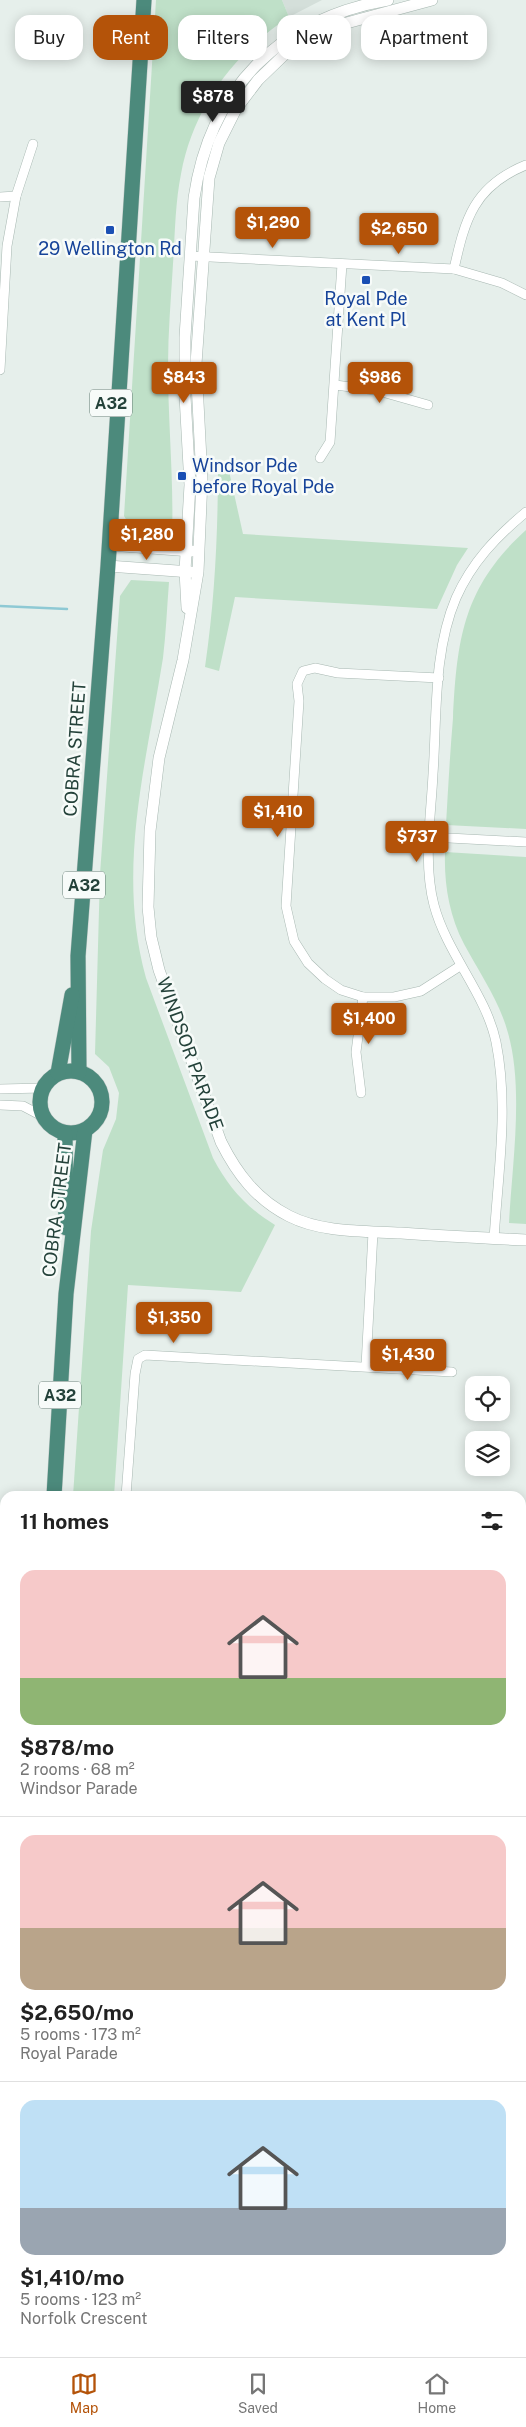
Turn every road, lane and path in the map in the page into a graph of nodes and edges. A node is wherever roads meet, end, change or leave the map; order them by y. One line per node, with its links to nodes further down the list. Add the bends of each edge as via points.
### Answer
1 (135, 0): 18 (highway, COBRA STREET / A32, via 104,496)
2 (144, 0): 18 (highway, COBRA STREET / A32)
3 (388, 0): 9 (street, WINDSOR PARADE, via 347,9 308,25 279,44 238,86 216,122 202,157 194,198)
4 (432, 0): 9 (street, WINDSOR PARADE, via 328,28 295,46 258,80 232,115 213,161)
5 (33, 144): 8 (street)
6 (526, 165): 11 (street, via 495,182 472,206 461,235)
7 (0, 196): 8 (street)
8 (16, 196): 13 (street, via 7,246)
9 (196, 257): 10 (street); 19 (street, WINDSOR PARADE, via 184,365 190,486); 20 (street, WINDSOR PARADE, via 196,364 202,479)
10 (342, 264): 11 (street); 14 (street)
11 (454, 269): 12 (street, via 502,282)
12 (526, 295)
13 (0, 370)
14 (335, 385): 15 (street, via 375,390); 16 (street, via 330,442)
15 (428, 405)
16 (320, 458)
17 (526, 512): 25 (street, via 474,563 456,599 445,638)
18 (109, 545): 19 (street); 21 (highway, COBRA STREET / A32)
19 (186, 550): 20 (street); 22 (street, WINDSOR PARADE)
20 (200, 552): 23 (street, WINDSOR PARADE)
21 (108, 566): 22 (street); 28 (highway, COBRA STREET / A32)
22 (185, 571): 23 (street); 24 (street, WINDSOR PARADE)
23 (198, 572): 24 (street, WINDSOR PARADE)
24 (188, 630): 40 (street, WINDSOR PARADE, via 159,758 150,831 148,907 159,970 221,1142 249,1187 290,1217 329,1228)
25 (439, 678): 26 (street); 30 (street, via 338,673 315,668 303,671 297,684 299,701 286,906 294,941 308,963 341,990)
26 (430, 836): 27 (street); 29 (street, via 429,871 434,904 443,933)
27 (526, 842)
28 (78, 956): 31 (highway, COBRA STREET / A32); 32 (highway, COBRA STREET / A32)
29 (460, 966): 30 (street, via 421,991 394,997); 41 (street, via 486,1012 500,1072)
30 (363, 997): 35 (street, via 356,1052)
31 (79, 1072): 32 (highway); 38 (highway, via 96,1084 102,1099 100,1115)
32 (58, 1073): 33 (highway)
33 (43, 1088): 34 (street); 37 (highway, via 40,1097)
34 (0, 1089)
35 (361, 1093)
36 (0, 1105): 37 (street, via 23,1106)
37 (42, 1116): 39 (highway, via 56,1130)
38 (86, 1130): 39 (highway); 43 (highway, COBRA STREET / A32)
39 (66, 1134): 43 (highway, COBRA STREET / A32)
40 (373, 1232): 41 (street, WINDSOR PARADE); 44 (street)
41 (494, 1239): 42 (street, WINDSOR PARADE)
42 (526, 1240)
43 (66, 1294): 46 (highway, COBRA STREET / A32)
44 (366, 1366): 45 (street); 47 (street, via 145,1355 138,1359 135,1374)
45 (452, 1372)
46 (54, 1491)
47 (126, 1491)

